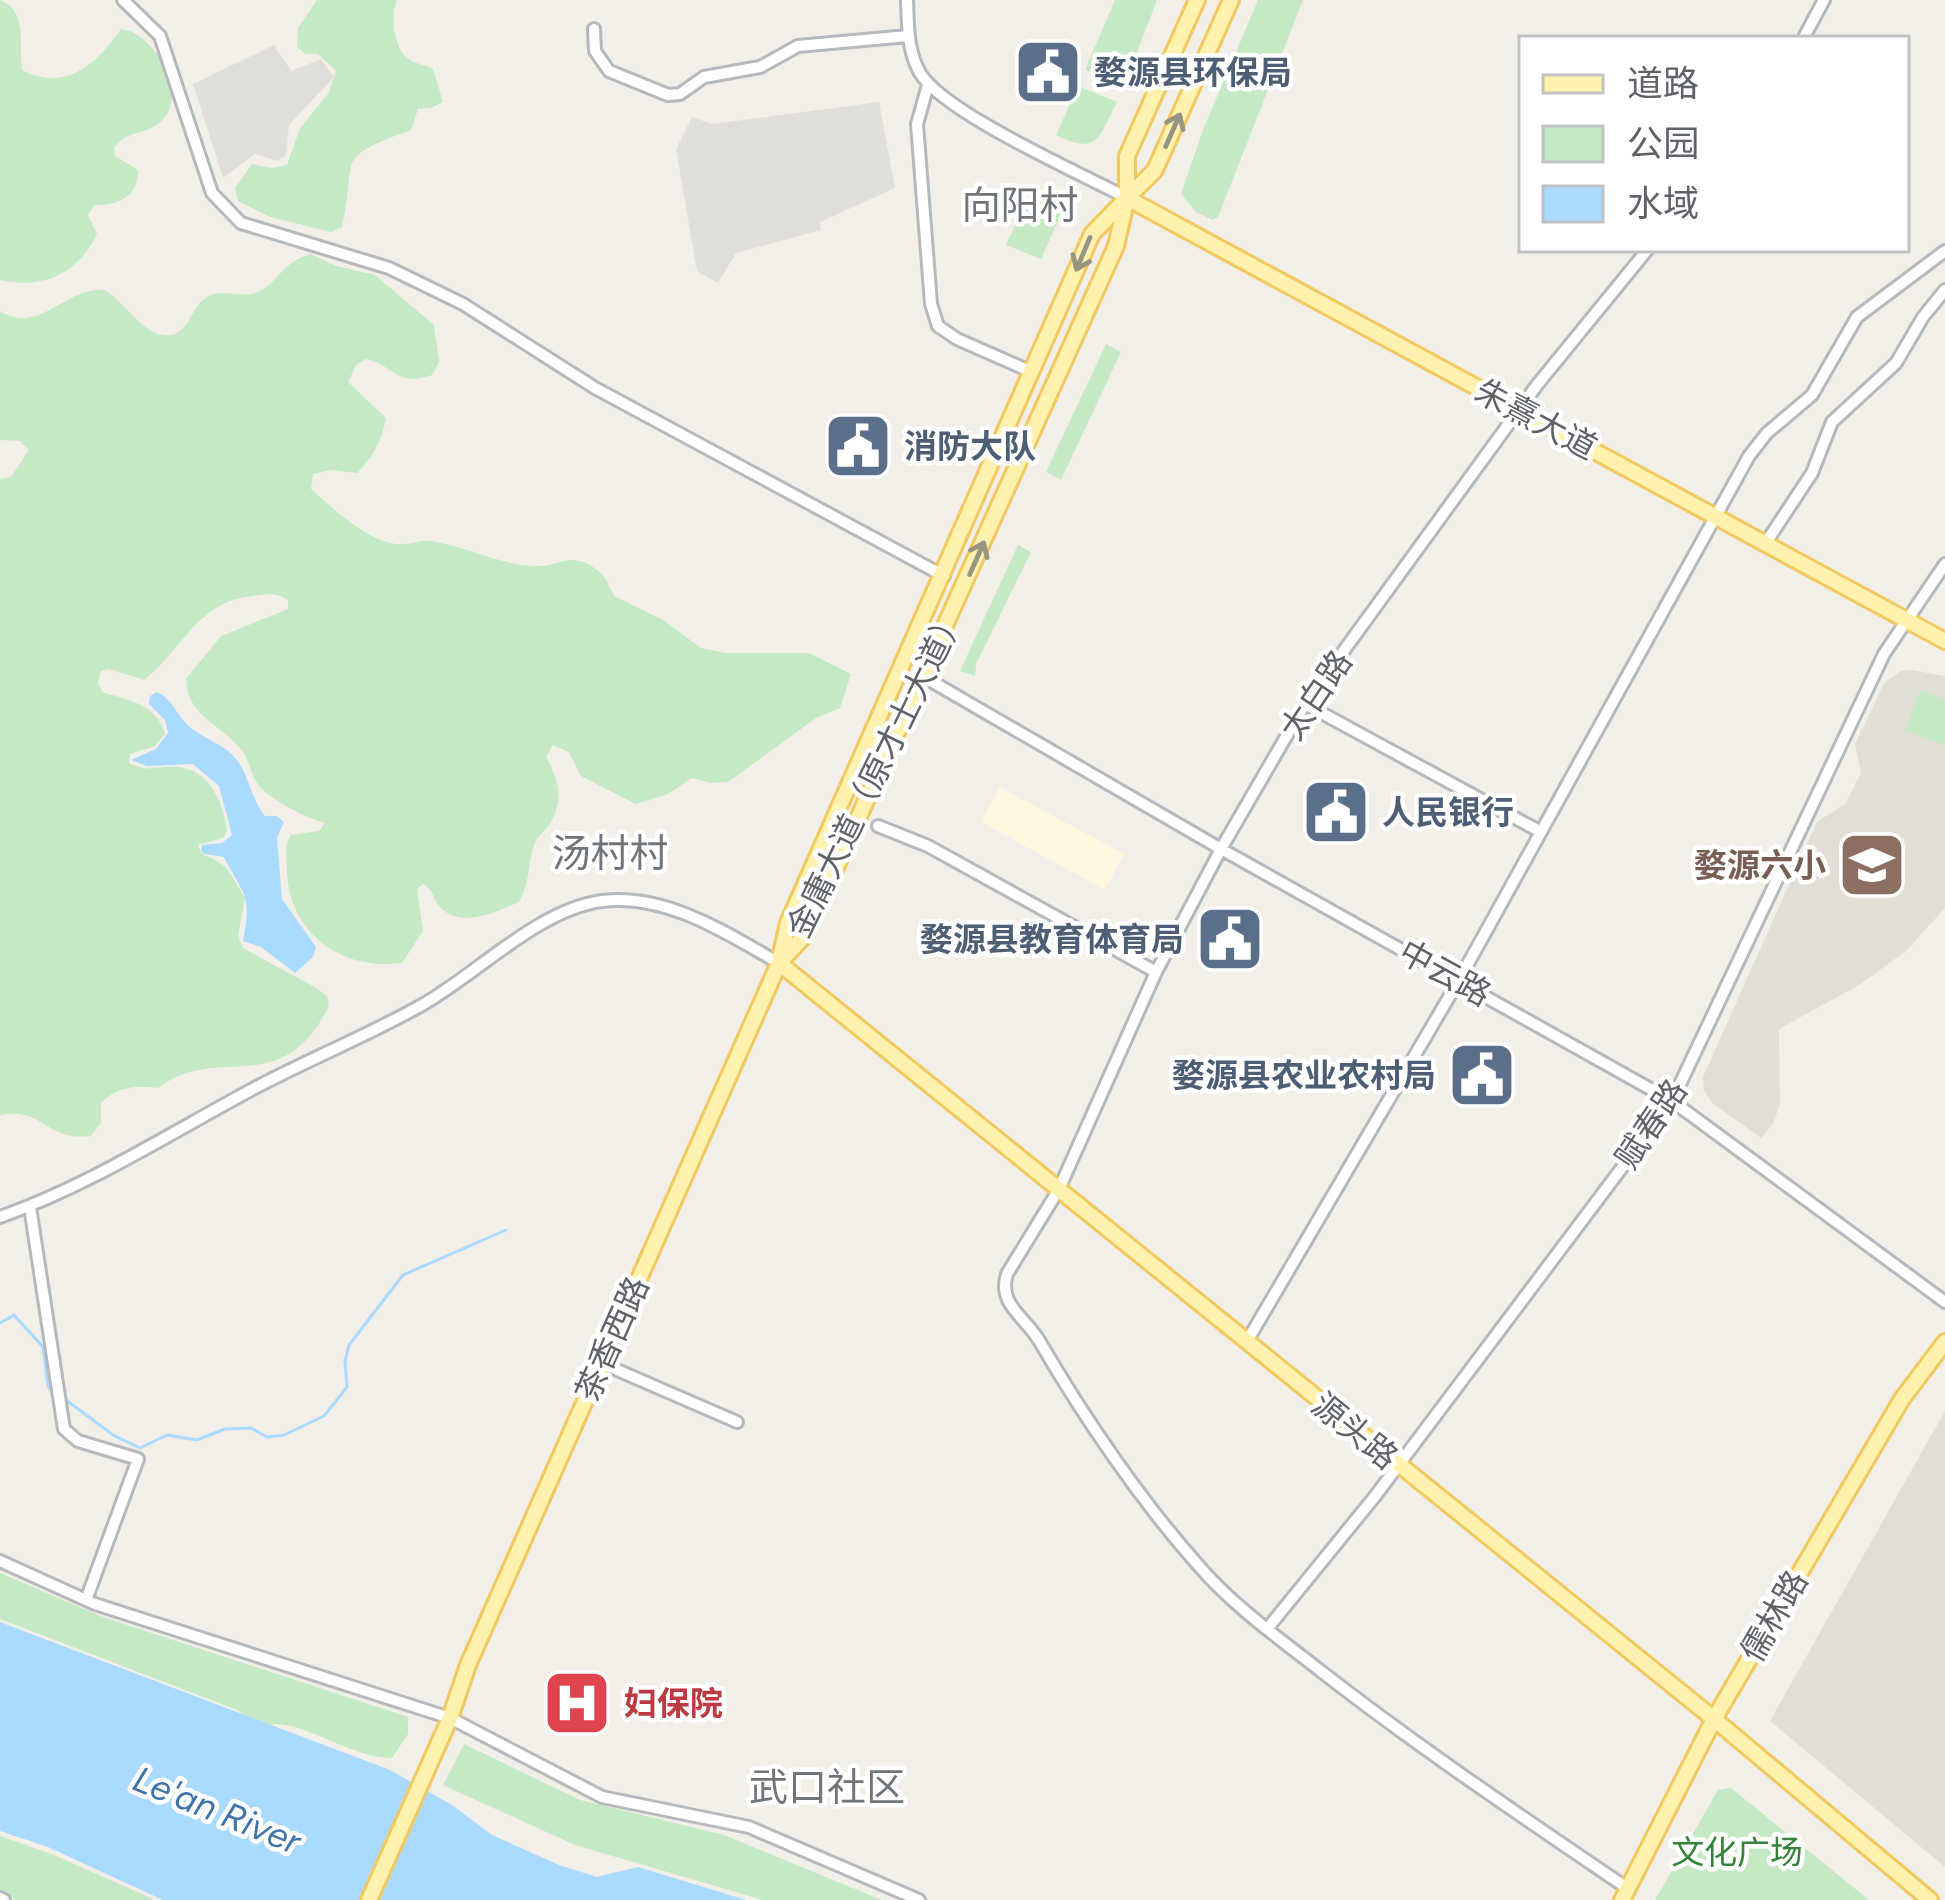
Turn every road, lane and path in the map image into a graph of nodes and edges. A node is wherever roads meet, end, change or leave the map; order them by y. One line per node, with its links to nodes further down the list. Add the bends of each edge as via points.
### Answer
1 (123, 0): 19 (street, via 160,36 212,194 241,223 389,268 463,304 595,388)
2 (908, 0): 7 (street)
3 (1197, 0): 10 (main road, 金庸大道（原才士大道）, via 1127,156)
4 (1231, 0): 10 (main road, 金庸大道（原才士大道）, one-way to 4, via 1155,170)
5 (1824, 0): 8 (street)
6 (594, 29): 7 (street, via 595,51 609,71 668,95 704,77 760,67 799,46)
7 (908, 36): 9 (street)
8 (1805, 36)
9 (928, 85): 10 (street); 14 (street, via 917,124 938,326)
10 (1127, 198): 14 (main road, 金庸大道（原才士大道）, one-way to 14, via 1092,234); 15 (main road, 朱熹大道); 22 (main road, 金庸大道（原才士大道）, one-way to 10, via 1116,246)
11 (1945, 250): 16 (street, via 1857,317 1812,394 1757,445)
12 (1645, 252): 15 (street, 太白路)
13 (1945, 290): 17 (street, via 1896,363 1832,422 1812,473)
14 (1032, 372): 19 (main road, 金庸大道（原才士大道）)
15 (1520, 410): 16 (main road, 朱熹大道); 23 (street, 太白路)
16 (1713, 516): 17 (main road, 朱熹大道); 25 (street)
17 (1765, 544): 20 (main road, 朱熹大道)
18 (1945, 564): 20 (street, 赋春路)
19 (944, 576): 27 (main road, 金庸大道（原才士大道）, via 788,923)
20 (1904, 620): 21 (main road, 朱熹大道); 30 (street, 赋春路)
21 (1945, 641)
22 (924, 677): 26 (street, 中云路); 27 (main road, 金庸大道（原才士大道）, via 806,934)
23 (1306, 704): 25 (street); 26 (street, 太白路)
24 (878, 826): 28 (street)
25 (1541, 832): 29 (street)
26 (1220, 850): 28 (street, 太白路); 29 (street, 中云路)
27 (779, 963): 31 (main road, 源头路); 32 (street, via 668,908 643,901 580,907 424,1004); 37 (main road, 茶香西路)
28 (1156, 972): 31 (street, 太白路)
29 (1459, 980): 30 (street, 中云路); 36 (street)
30 (1672, 1101): 34 (street, 中云路); 39 (street, 赋春路)
31 (1060, 1189): 36 (main road, 源头路); 42 (street, 太白路, via 1006,1274 1004,1298 1198,1567)
32 (30, 1207): 33 (street); 41 (street, via 69,1436 138,1460)
33 (0, 1217)
34 (1945, 1302)
35 (1945, 1342): 44 (main road, 儒林路, via 1902,1399)
36 (1246, 1343): 39 (main road, 源头路)
37 (601, 1363): 38 (street); 43 (main road, 茶香西路)
38 (737, 1422)
39 (1398, 1466): 42 (street, 赋春路); 44 (main road, 源头路)
40 (0, 1561): 41 (street)
41 (86, 1600): 43 (street)
42 (1267, 1629): 45 (street, 太白路)
43 (450, 1718): 46 (main road, 茶香西路); 47 (street, via 596,1795 749,1827)
44 (1714, 1719): 45 (main road, 儒林路); 48 (main road, 源头路)
45 (1625, 1894)
46 (369, 1900)
47 (919, 1900)
48 (1930, 1900)

